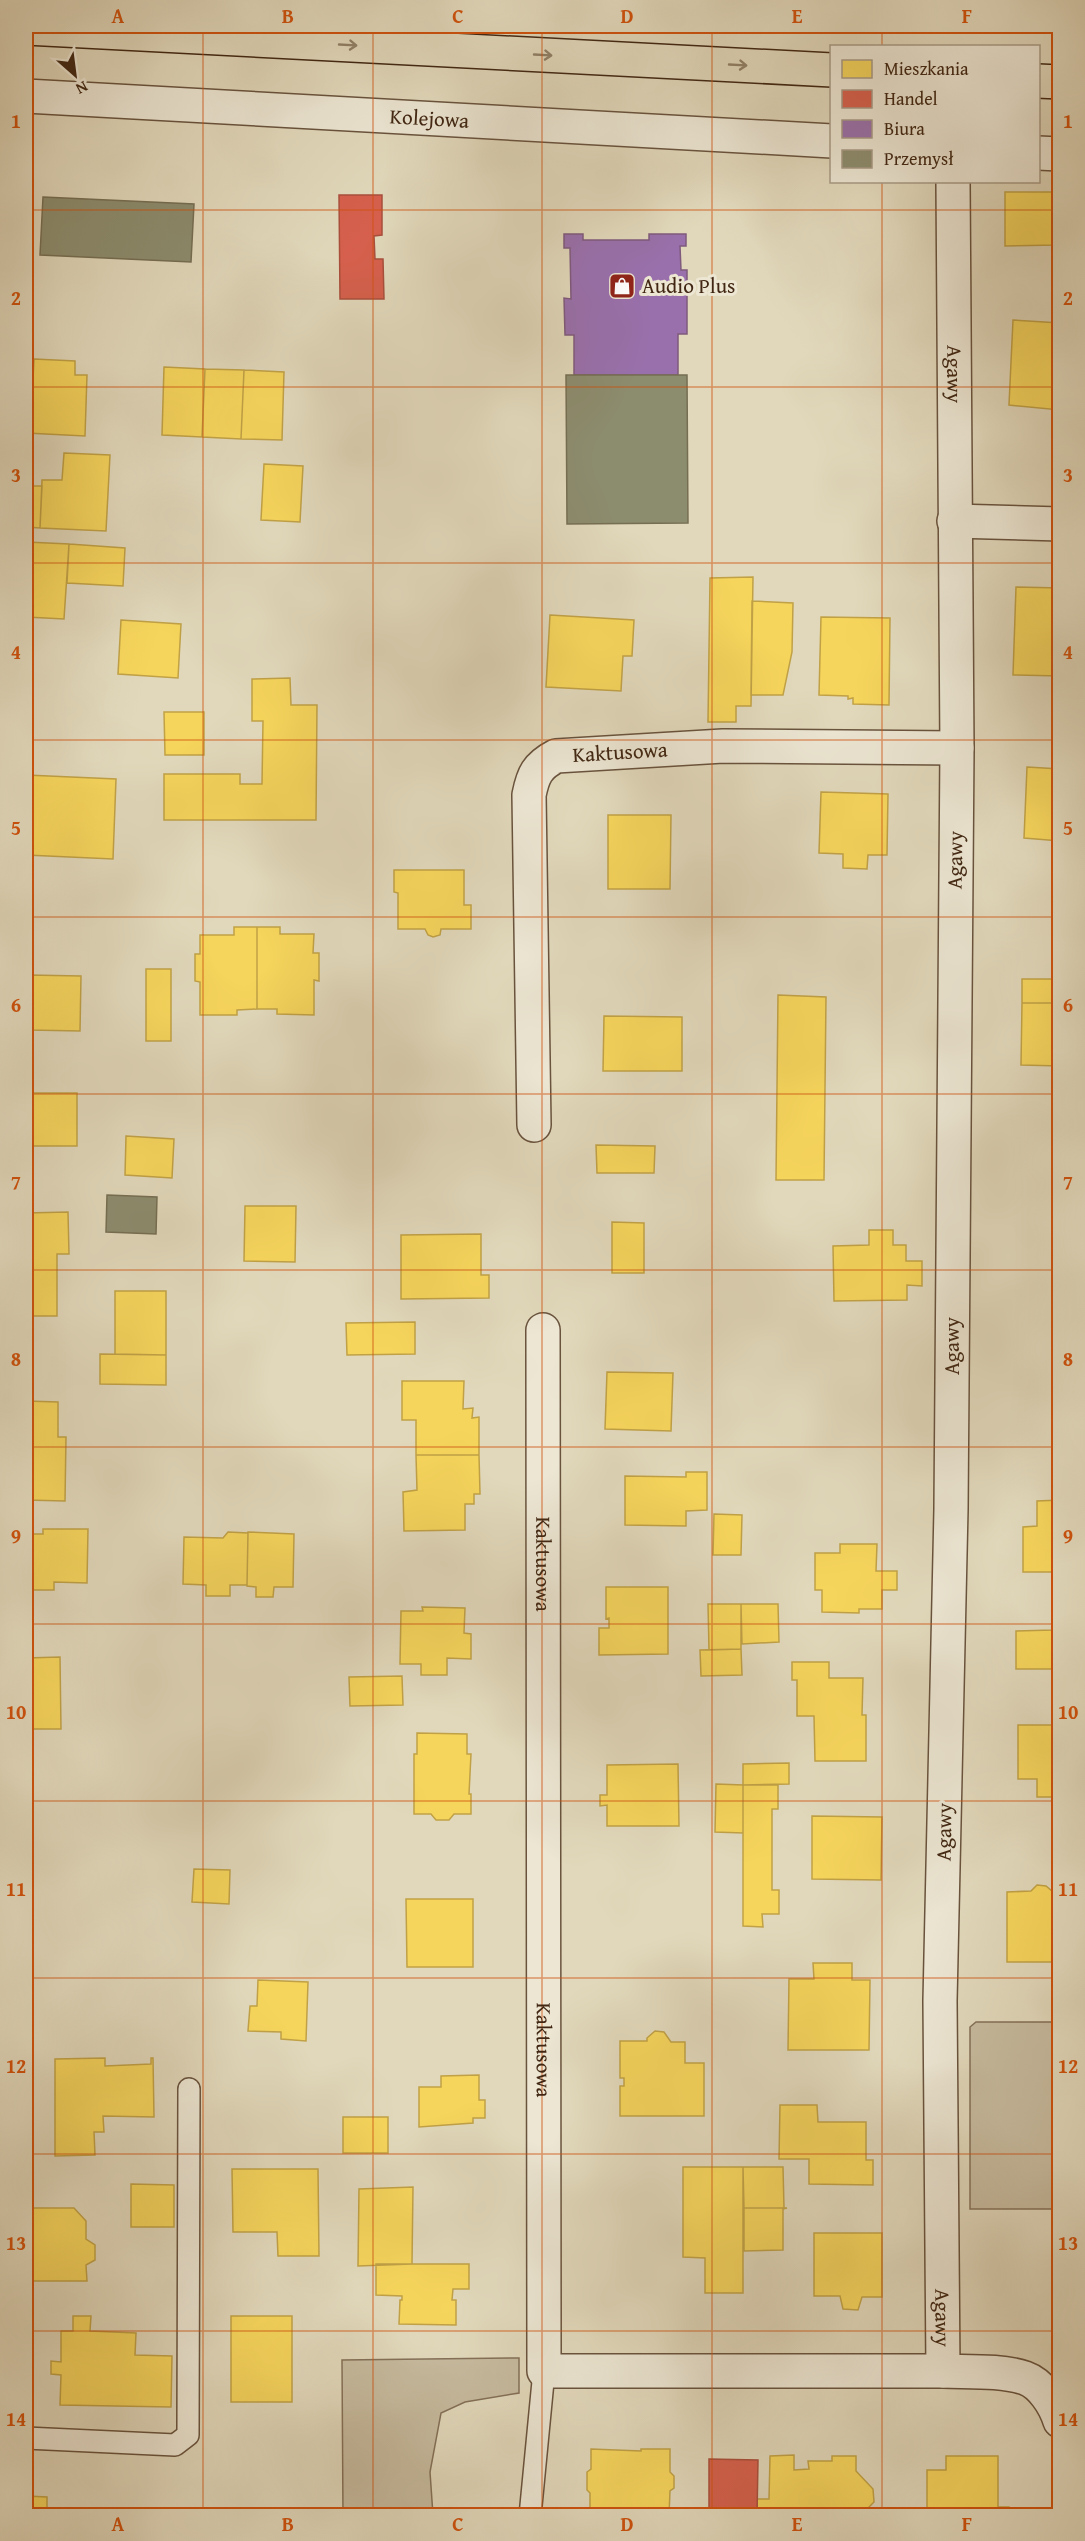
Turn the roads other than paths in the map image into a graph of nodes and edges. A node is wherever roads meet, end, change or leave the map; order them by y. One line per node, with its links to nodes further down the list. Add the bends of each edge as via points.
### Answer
1 (26, 28): 2 (highway, one-way to 2)
2 (830, 70)
3 (1040, 81): 4 (highway)
4 (1059, 82)
5 (26, 96): 6 (street, Kolejowa)
6 (830, 141)
7 (1040, 153): 8 (street)
8 (1059, 154)
9 (953, 183): 10 (street, Agawy)
10 (954, 521): 11 (street); 12 (street, Agawy)
11 (1059, 524)
12 (957, 748): 13 (street, Kaktusowa, via 723,746 556,756 541,764 532,776 529,795); 17 (street, Agawy, via 951,1509 940,2001)
13 (534, 1125)
14 (543, 1330): 16 (street, Kaktusowa)
15 (189, 2089): 19 (lane, via 188,2435 175,2445)
16 (544, 2371): 17 (street); 20 (lane)
17 (943, 2371): 18 (street, Agawy, via 1026,2378 1057,2410)
18 (1059, 2421)
19 (26, 2438)
20 (530, 2516)

